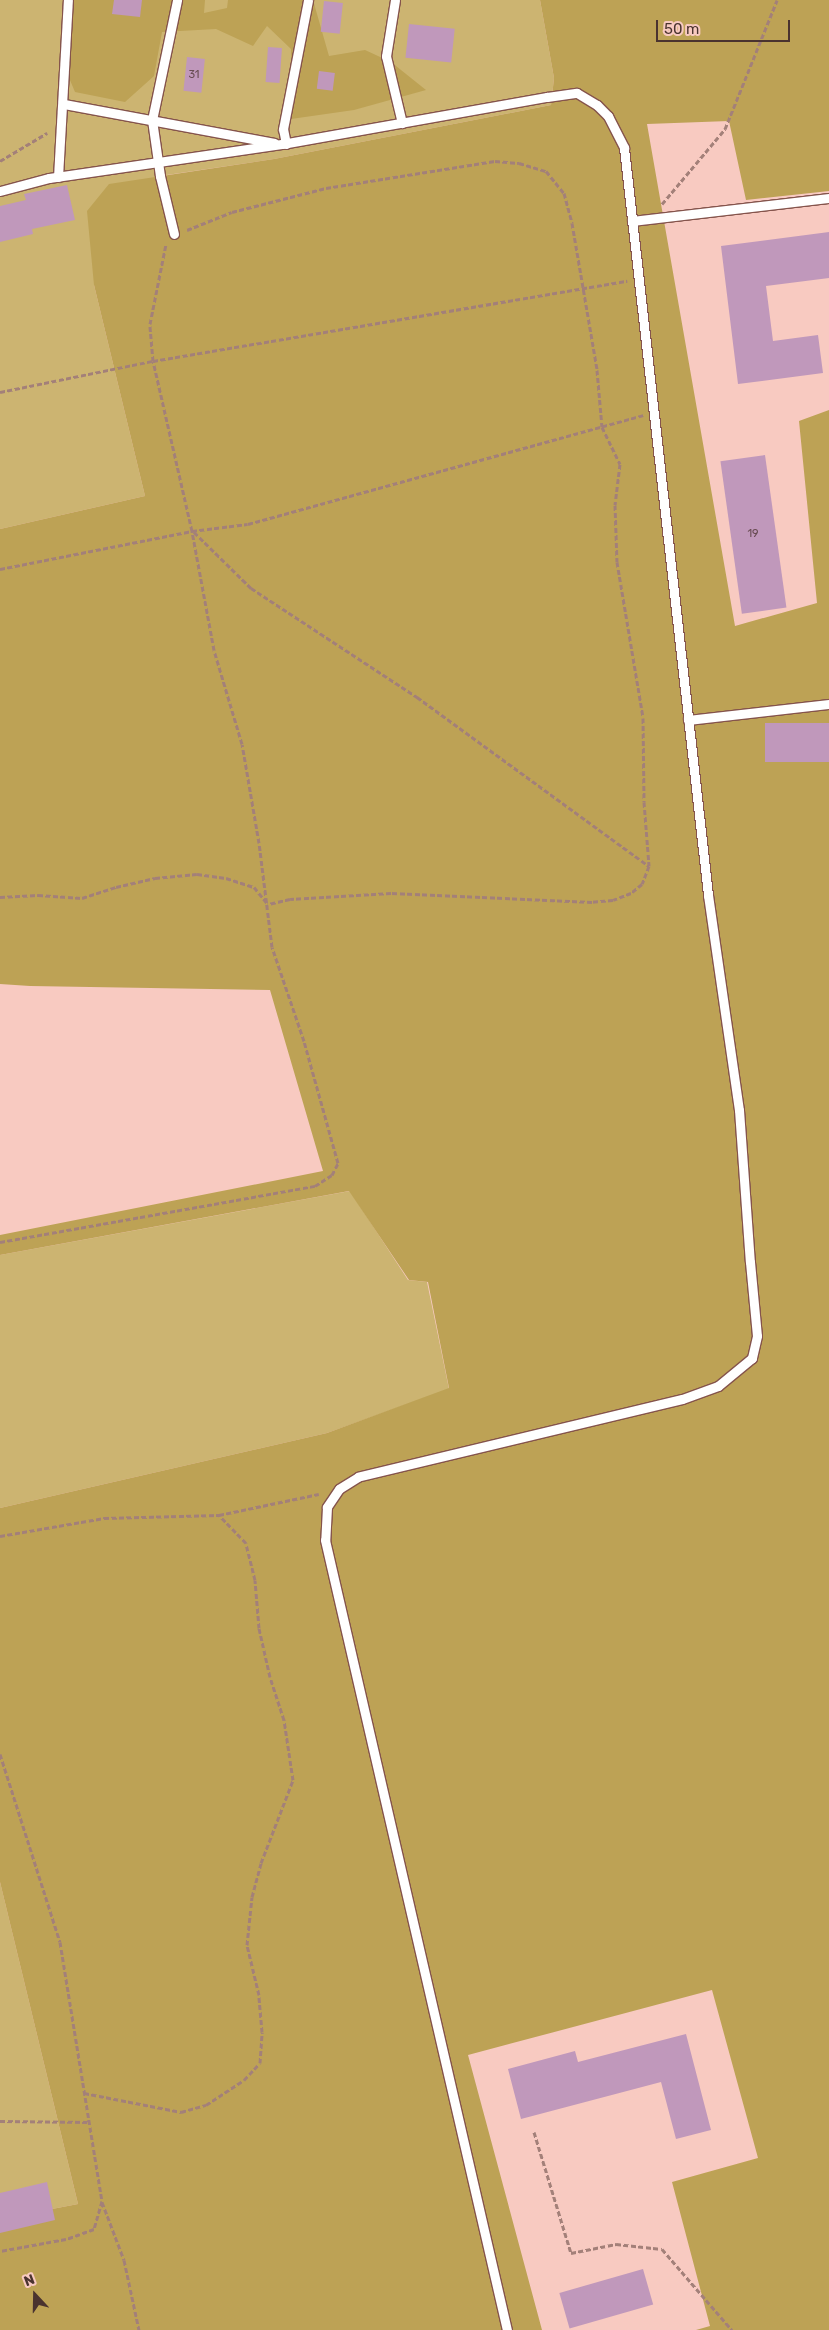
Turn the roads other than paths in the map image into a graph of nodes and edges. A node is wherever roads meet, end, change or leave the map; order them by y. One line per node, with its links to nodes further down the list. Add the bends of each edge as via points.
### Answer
1 (68, 0): 5 (lane)
2 (177, 0): 6 (lane)
3 (308, 0): 8 (lane, via 283,129)
4 (395, 0): 7 (lane, via 386,56)
5 (64, 104): 6 (lane); 10 (lane)
6 (152, 120): 8 (lane); 9 (lane)
7 (402, 123): 8 (lane); 13 (lane, via 577,93 597,104 608,116 624,148)
8 (284, 144): 9 (lane)
9 (158, 162): 10 (lane); 14 (lane)
10 (58, 177): 11 (lane)
11 (0, 190)
12 (829, 198): 13 (lane)
13 (632, 221): 16 (lane)
14 (174, 234)
15 (829, 704): 16 (lane)
16 (688, 720): 17 (lane, via 708,895 739,1110 757,1336 752,1358 718,1386 682,1399 358,1477 339,1489 327,1507 325,1540)
17 (507, 2330)

